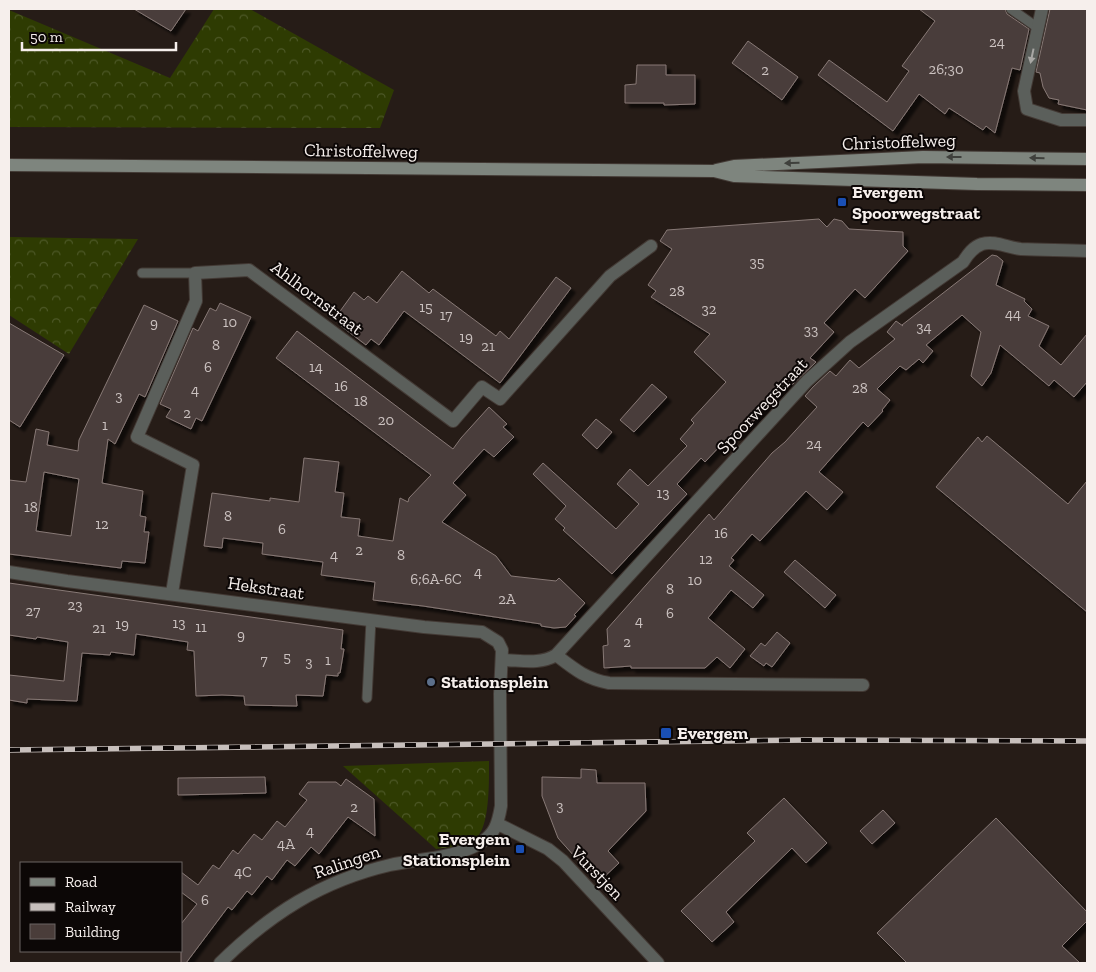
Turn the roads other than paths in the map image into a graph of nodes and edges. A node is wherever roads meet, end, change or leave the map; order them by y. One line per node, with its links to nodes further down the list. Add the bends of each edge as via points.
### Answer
1 (1011, 9): 3 (lane)
2 (1042, 9): 3 (street)
3 (1038, 28): 4 (street, one-way to 4, via 1024,90 1027,109 1062,120)
4 (1087, 120)
5 (1087, 159): 7 (main road, Christoffelweg, one-way to 7, via 910,157 734,166)
6 (9, 165): 7 (main road, Christoffelweg)
7 (714, 171): 8 (main road, Christoffelweg, via 734,176)
8 (1087, 185)
9 (651, 246): 12 (street, Ahlhornstraat, via 610,276 500,399 482,387 453,421 249,270)
10 (1087, 251): 16 (street, Spoorwegstraat, via 1019,249 985,243 976,246 962,262 850,342 807,381)
11 (142, 273): 12 (lane)
12 (195, 273): 14 (street, via 196,301 137,437 193,465)
13 (9, 572): 14 (street, Hekstraat)
14 (172, 593): 15 (street, Hekstraat)
15 (371, 620): 17 (street, Hekstraat, via 482,632 498,642); 19 (lane)
16 (556, 655): 17 (street, via 539,661); 18 (street, via 581,674 609,683)
17 (502, 660): 20 (street, via 501,806)
18 (863, 685)
19 (368, 698)
20 (498, 824): 21 (street, Ralingen, via 490,836 468,850 354,875 295,902); 22 (street, Vurstjen, via 548,849 562,861)
21 (220, 963)
22 (658, 963)

